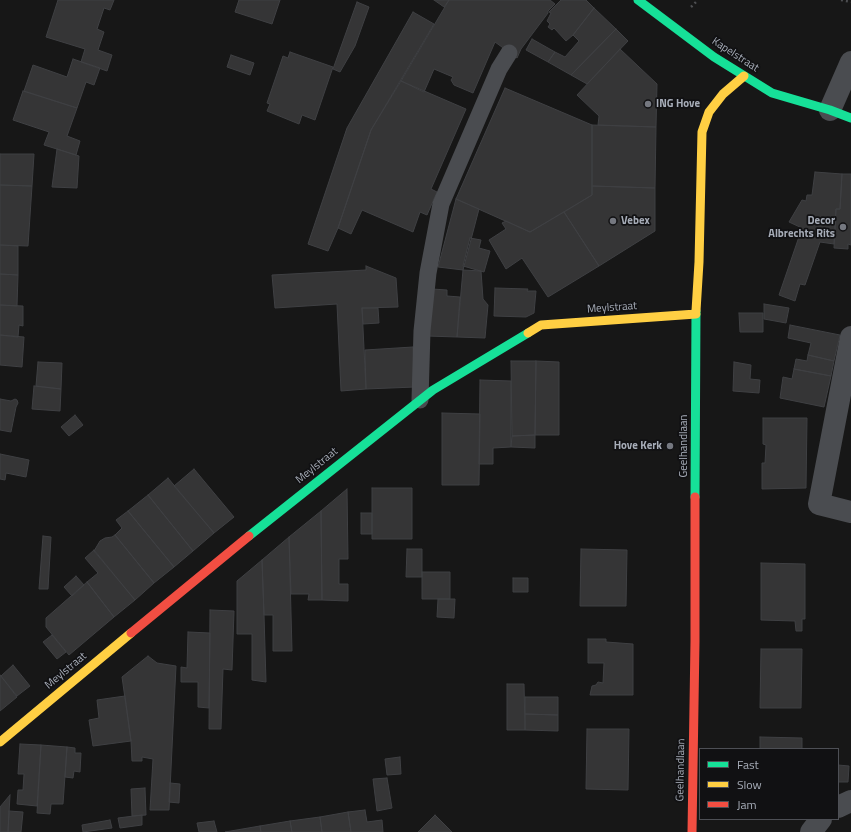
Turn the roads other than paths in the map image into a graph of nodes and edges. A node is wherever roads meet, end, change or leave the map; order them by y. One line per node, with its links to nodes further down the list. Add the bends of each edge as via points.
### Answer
1 (638, 0): 4 (street, Kapelstraat, via 714,57)
2 (509, 52): 9 (lane, via 499,69 441,204 428,273 422,331)
3 (851, 62): 5 (street)
4 (744, 76): 5 (street, Kapelstraat, via 772,93); 7 (street, Geelhandlaan, via 723,94 710,112 702,132)
5 (830, 110): 6 (street, Kapelstraat)
6 (851, 118)
7 (696, 314): 9 (street, Meylstraat, via 541,325); 15 (street, Geelhandlaan)
8 (851, 337): 10 (street, via 820,504)
9 (420, 400): 11 (street, Meylstraat)
10 (851, 512)
11 (0, 742)
12 (851, 801): 13 (street)
13 (839, 807)
14 (821, 820): 16 (street)
15 (692, 832)
16 (811, 832)

